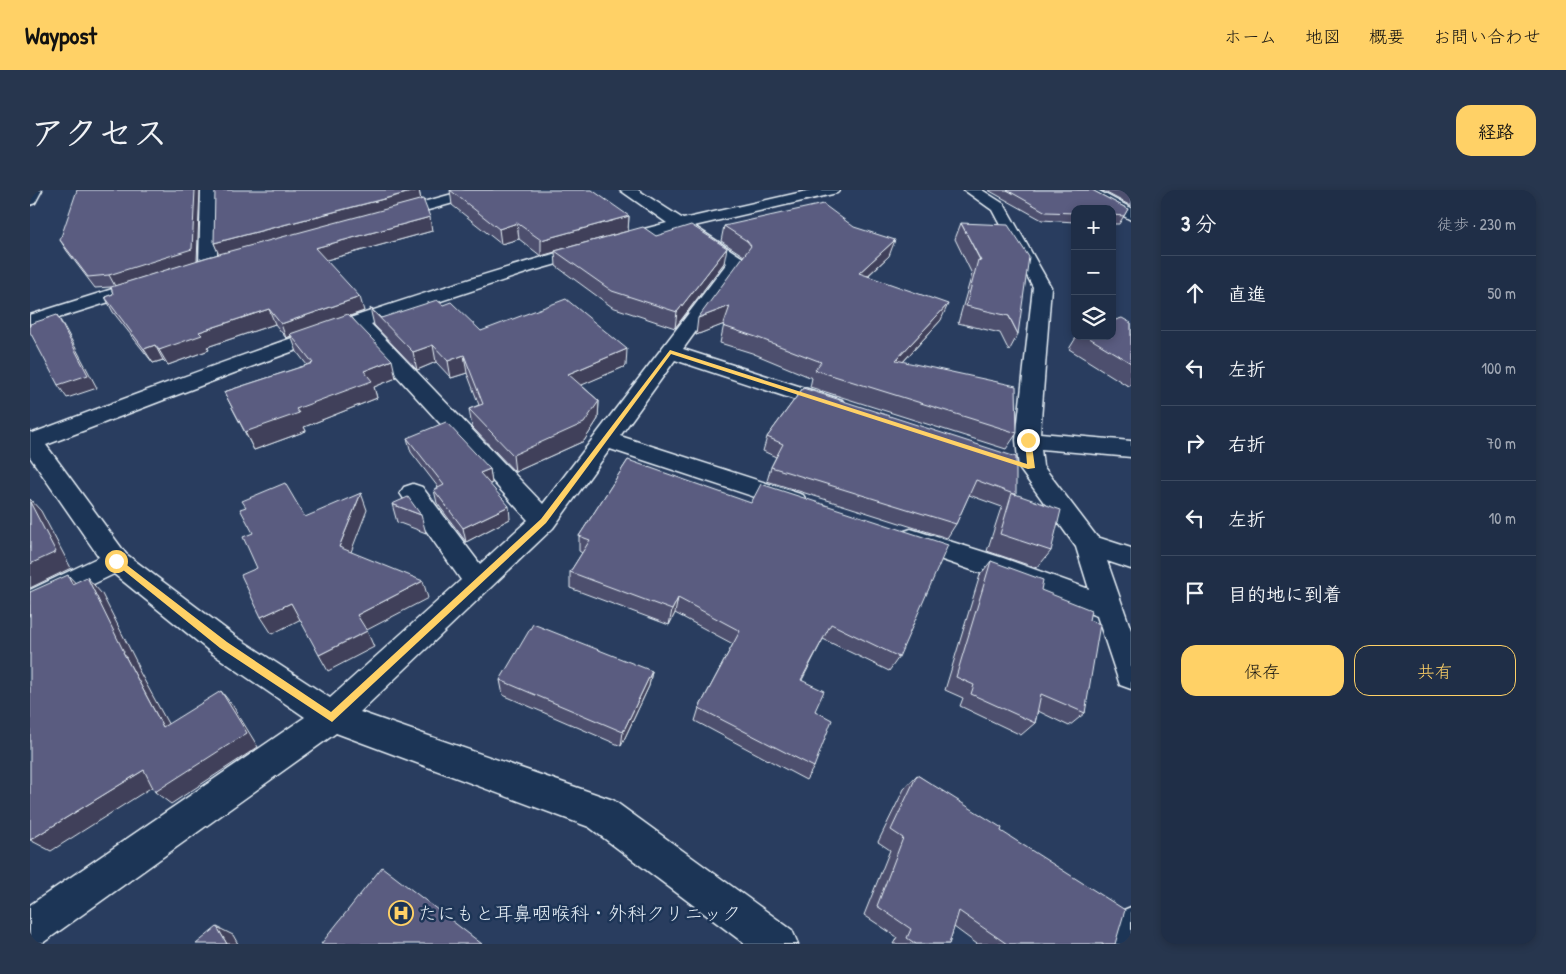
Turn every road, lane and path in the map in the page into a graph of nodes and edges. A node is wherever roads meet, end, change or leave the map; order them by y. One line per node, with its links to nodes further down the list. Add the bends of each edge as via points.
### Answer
1 (34, 190): 8 (street)
2 (210, 190): 13 (street)
3 (628, 190): 11 (street)
4 (832, 190): 11 (street)
5 (972, 190): 21 (street, via 998,207 1042,287)
6 (1086, 190): 9 (street)
7 (476, 191): 10 (street)
8 (30, 200)
9 (1131, 215)
10 (368, 221)
11 (677, 224): 17 (street, via 528,265); 18 (street, via 737,262)
12 (227, 260): 13 (street)
13 (208, 265): 14 (street)
14 (189, 271)
15 (161, 280): 16 (street)
16 (30, 321)
17 (358, 322): 22 (street); 26 (street)
18 (670, 352): 19 (street); 20 (street)
19 (850, 410)
20 (605, 439): 25 (street); 26 (street)
21 (1028, 440): 23 (street); 28 (street, via 1022,465)
22 (31, 442): 30 (street)
23 (1131, 449)
24 (413, 493): 31 (street)
25 (813, 507)
26 (544, 521): 31 (street)
27 (889, 532): 33 (street)
28 (1088, 544): 29 (street); 33 (street)
29 (1131, 559)
30 (116, 561): 32 (street); 35 (street, via 224,645)
31 (478, 582): 35 (street)
32 (30, 603)
33 (1108, 608): 34 (street)
34 (1131, 675)
35 (332, 717): 37 (street); 38 (street, via 600,813)
36 (1131, 927): 39 (street)
37 (30, 928)
38 (778, 944)
39 (1124, 944)

